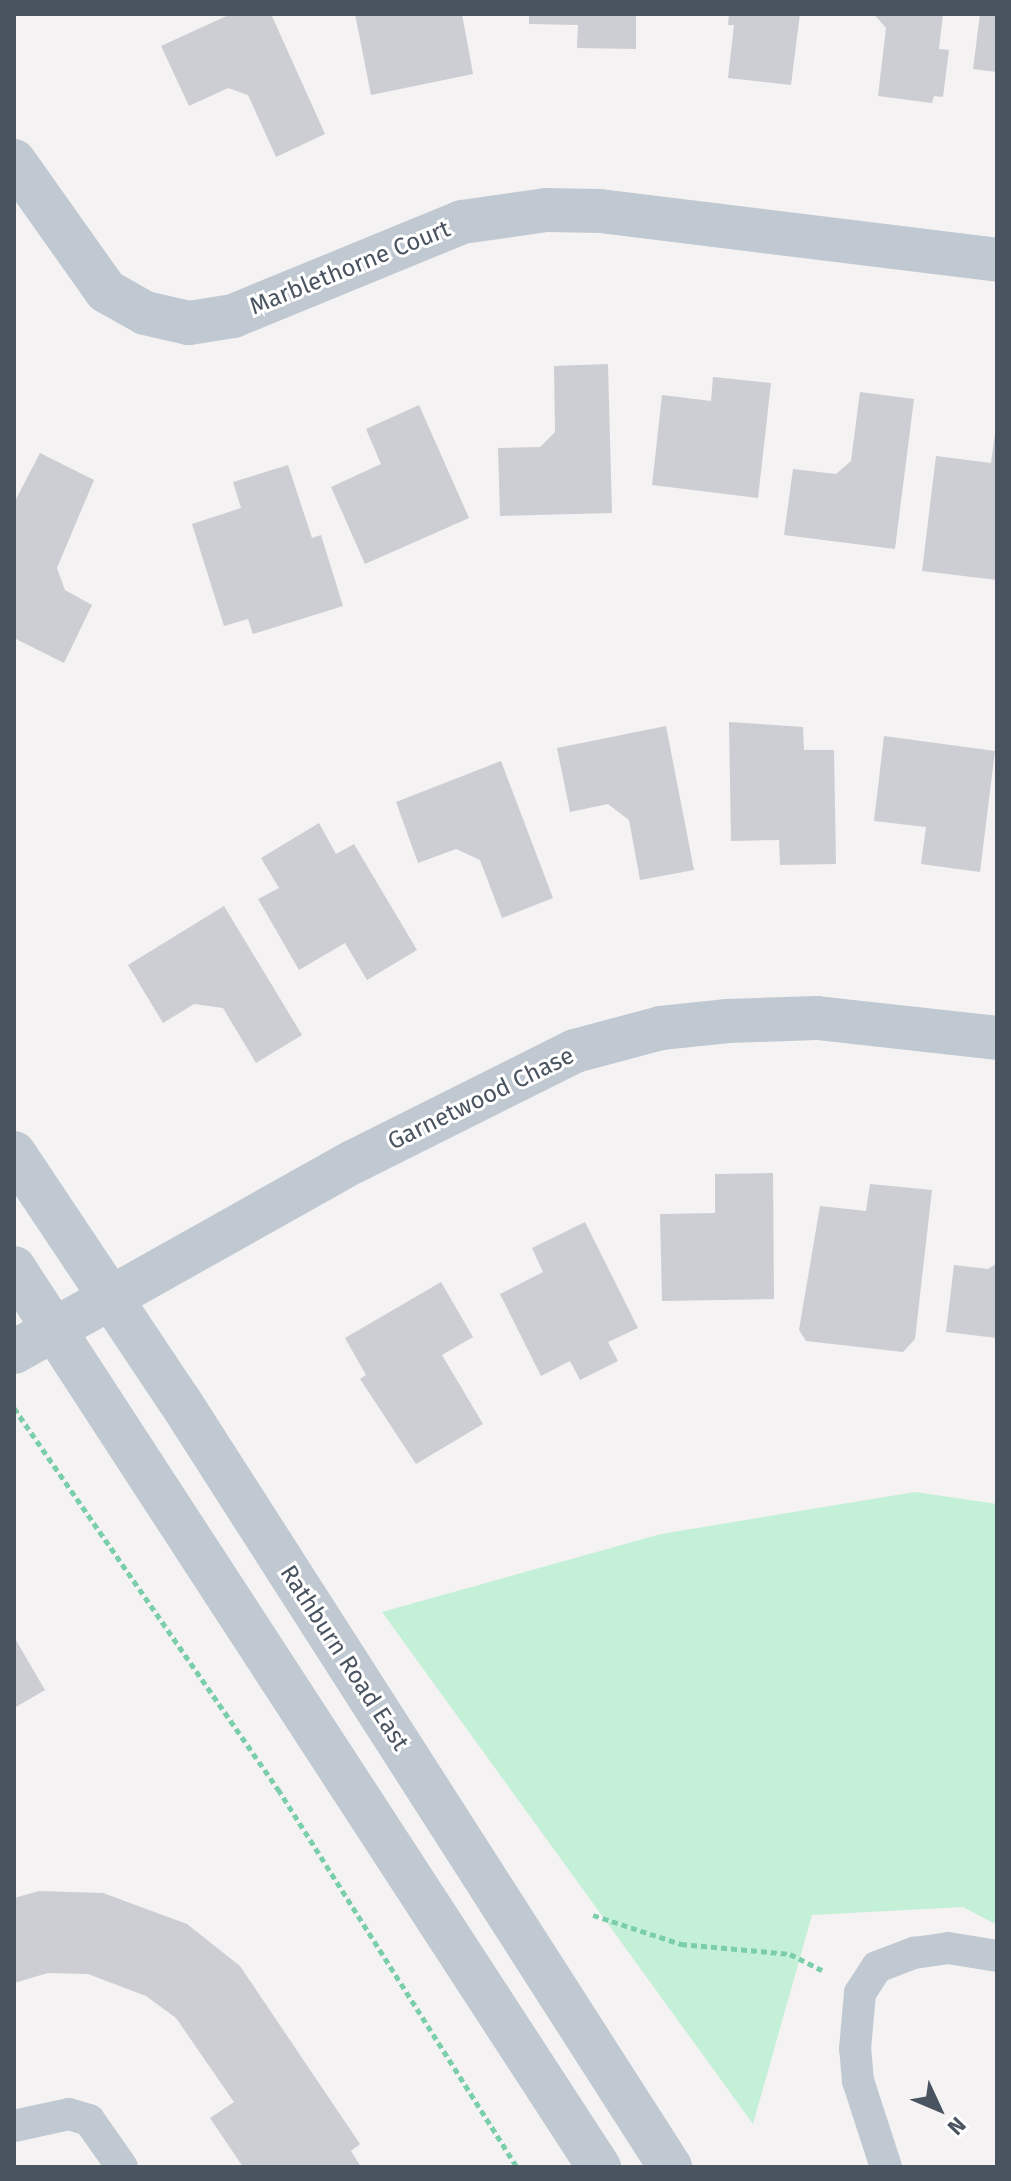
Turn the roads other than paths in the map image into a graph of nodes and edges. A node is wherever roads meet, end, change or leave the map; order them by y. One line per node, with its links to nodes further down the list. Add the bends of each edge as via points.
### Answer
1 (14, 161): 2 (street, Marblethorne Court, via 106,291 145,313 189,323 233,316 462,222 546,210 600,211)
2 (997, 260)
3 (997, 1038): 6 (street, Garnetwood Chase, via 817,1018 661,1028 575,1051 353,1162)
4 (14, 1153): 6 (street, Rathburn Road East)
5 (14, 1268): 7 (street)
6 (112, 1300): 7 (street, Garnetwood Chase); 13 (street, Rathburn Road East)
7 (54, 1330): 8 (street, Garnetwood Chase); 12 (street)
8 (14, 1352)
9 (997, 1956): 14 (lane, via 948,1948 914,1953 877,1967 860,1993 858,2081)
10 (14, 2126): 11 (lane, via 69,2114 89,2120)
11 (122, 2167)
12 (599, 2167)
13 (670, 2167)
14 (886, 2167)

